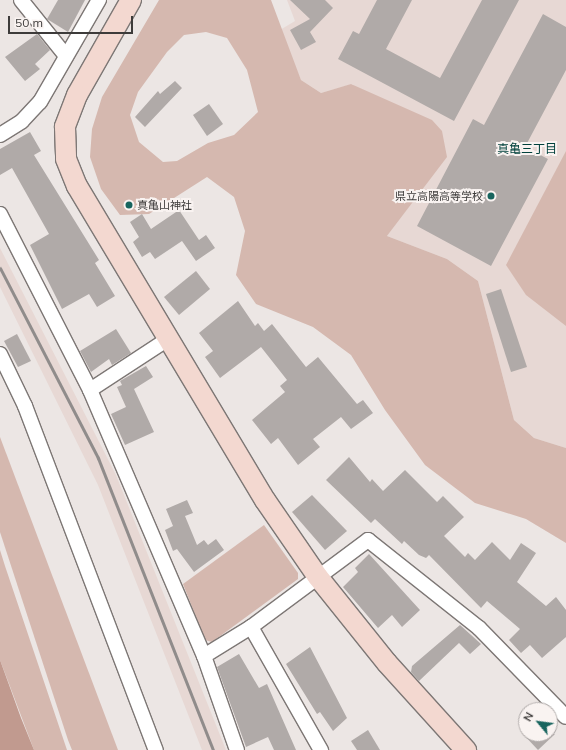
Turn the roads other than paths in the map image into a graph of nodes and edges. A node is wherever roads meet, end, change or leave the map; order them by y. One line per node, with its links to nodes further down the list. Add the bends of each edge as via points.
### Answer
1 (21, 0): 4 (street)
2 (99, 0): 4 (street)
3 (131, 0): 7 (street, via 77,94 65,128 66,159 77,186)
4 (66, 56): 5 (street, via 40,102 22,121)
5 (0, 135)
6 (0, 214): 9 (street)
7 (168, 340): 9 (street); 10 (street, via 265,500)
8 (0, 354): 14 (street, via 25,406)
9 (90, 390): 12 (street)
10 (318, 577): 11 (street); 13 (street, via 368,540 479,628); 17 (street, via 386,663)
11 (251, 627): 12 (street); 16 (street)
12 (204, 656): 15 (street)
13 (566, 717)
14 (156, 750)
15 (237, 750)
16 (321, 750)
17 (466, 750)

